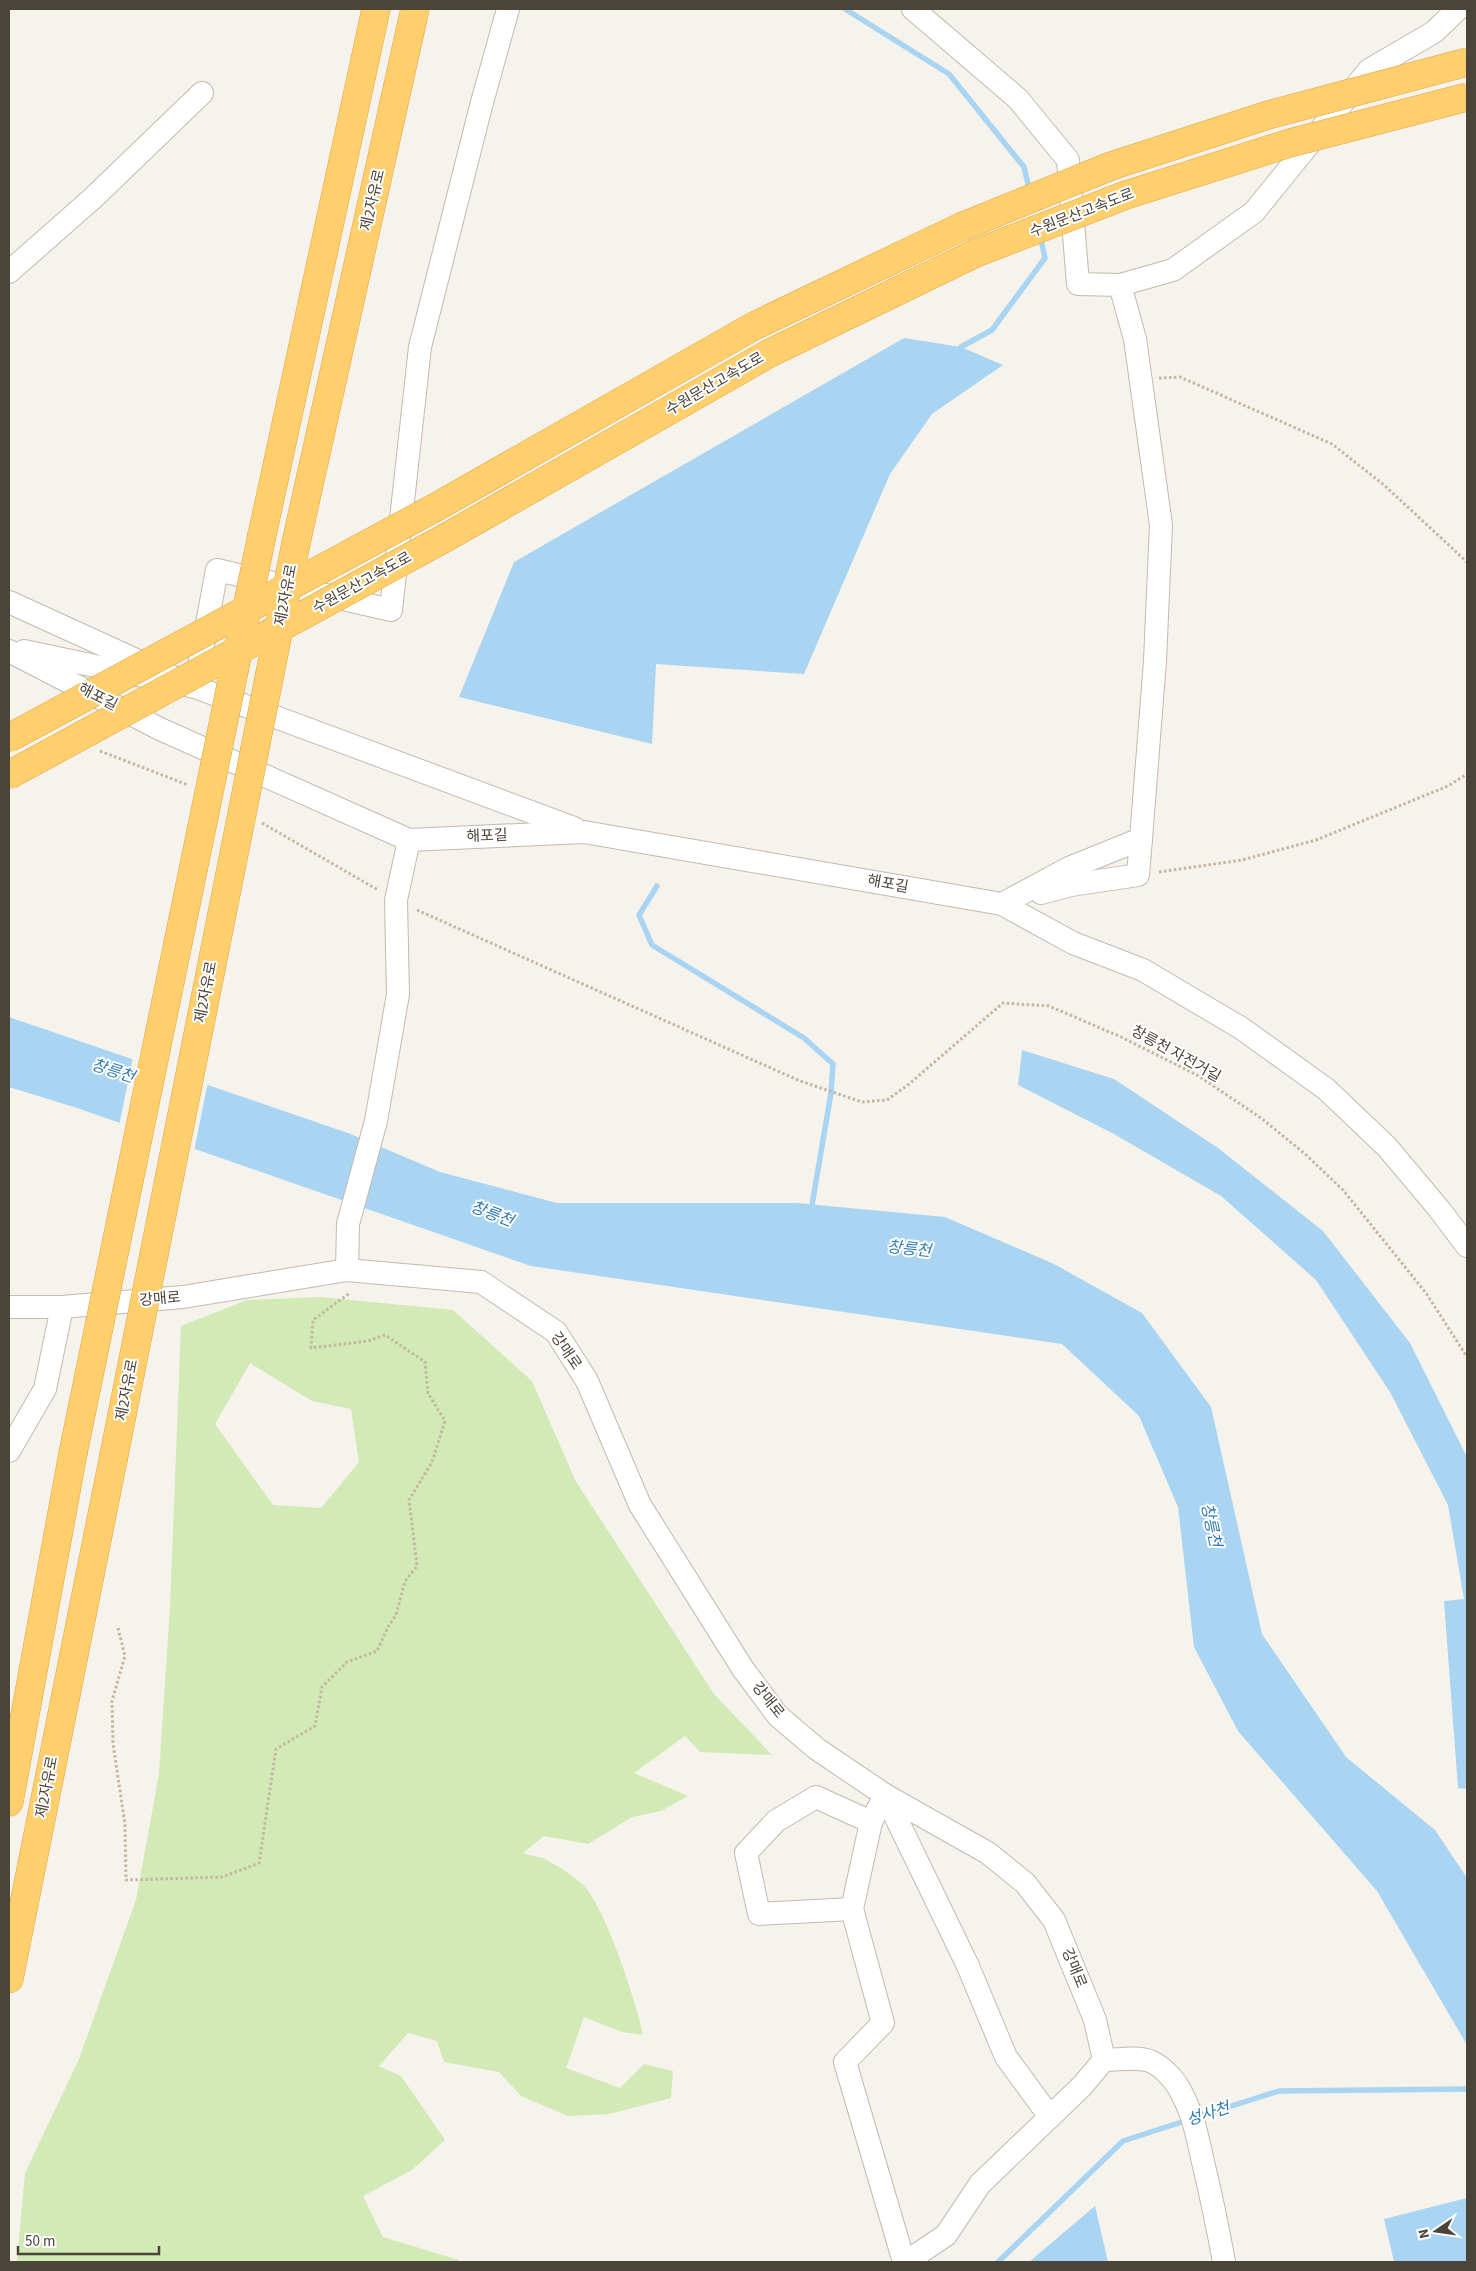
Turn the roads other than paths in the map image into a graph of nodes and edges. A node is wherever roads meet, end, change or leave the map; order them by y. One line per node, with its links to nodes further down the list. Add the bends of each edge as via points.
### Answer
1 (376, 9): 27 (highway, bridge, via 262,535 73,1453)
2 (416, 9): 30 (highway, 제2자유로, bridge, via 296,543)
3 (508, 9): 14 (street, via 480,106 420,347 391,610 217,570)
4 (913, 9): 10 (street, via 1018,99 1068,160 1078,284)
5 (1458, 9): 10 (street, via 1434,32 1369,70 1254,212 1173,270)
6 (1467, 62): 15 (highway, 수원문산고속도로, bridge, via 1268,115 1130,160 961,227 754,326 438,506)
7 (202, 93): 9 (street, via 93,198)
8 (1467, 97): 16 (highway, 수원문산고속도로, bridge, via 1254,154 1126,195 976,253 770,353 445,538)
9 (9, 272)
10 (1120, 285): 19 (street, via 1136,339 1160,525 1155,661)
11 (9, 602): 14 (street)
12 (9, 647): 14 (street)
13 (9, 651): 18 (street, 해포길, via 160,729)
14 (195, 686): 17 (street)
15 (9, 738)
16 (9, 775)
17 (584, 832): 18 (street, 해포길); 20 (street, 해포길)
18 (409, 840): 22 (street, via 396,900 398,994 376,1121 348,1224)
19 (1141, 840): 20 (street, via 1069,868); 20 (street, via 1138,875 1071,885)
20 (1002, 904): 21 (street, via 1073,943 1144,970 1241,1028 1326,1089 1386,1147)
21 (1467, 1246)
22 (347, 1270): 24 (street, 강매로, via 183,1297); 26 (street, 강매로, via 480,1282 556,1332 587,1381 640,1505 743,1669 778,1716 817,1749)
23 (9, 1307): 24 (street, 강매로)
24 (62, 1307): 25 (street, via 45,1389)
25 (9, 1451)
26 (885, 1795): 28 (street); 31 (street, 강매로, via 988,1853 1025,1883 1054,1920 1095,2020); 32 (street, via 968,1966 1006,2058)
27 (9, 1802)
28 (871, 1822): 29 (street); 29 (street, via 816,1797 776,1821 746,1853 759,1914)
29 (852, 1909): 33 (street, via 883,2023 845,2062)
30 (9, 1979)
31 (1104, 2060): 32 (street); 34 (street, via 1149,2061 1173,2080 1191,2112)
32 (1050, 2117): 33 (street, via 980,2184 946,2235)
33 (905, 2262)
34 (1224, 2262)

